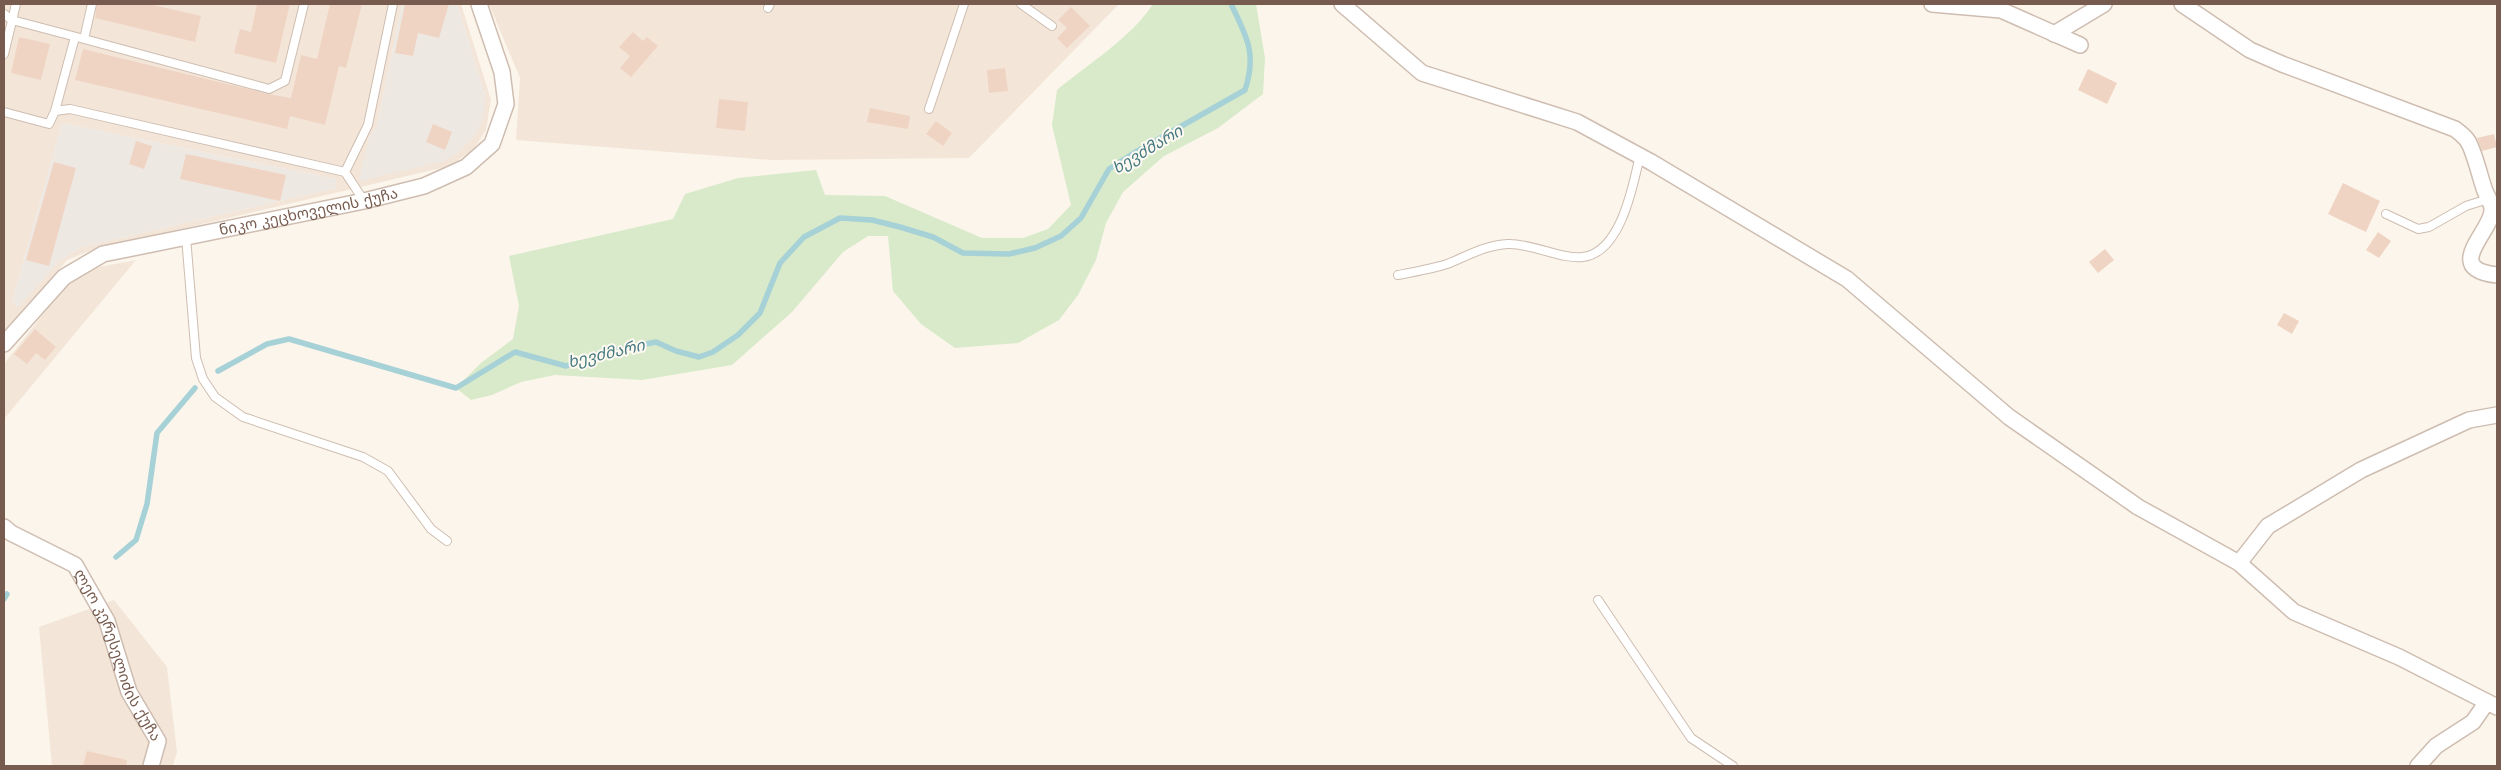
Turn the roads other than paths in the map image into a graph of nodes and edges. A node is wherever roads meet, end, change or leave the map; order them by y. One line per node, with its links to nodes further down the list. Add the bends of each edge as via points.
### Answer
1 (16, 4): 13 (lane)
2 (92, 4): 16 (lane)
3 (304, 4): 16 (lane, via 285,81 269,89)
4 (393, 4): 23 (lane, via 368,125)
5 (479, 4): 24 (street, ნიკო კეცხოველის ქუჩა, via 502,72 506,104 492,144 466,168 424,186)
6 (964, 4): 19 (lane)
7 (1021, 4): 14 (lane)
8 (1342, 4): 22 (street, via 1422,73 1577,122)
9 (1932, 4): 15 (street, via 2001,10)
10 (2104, 4): 15 (street)
11 (2182, 4): 25 (street, via 2250,50 2455,129 2468,140)
12 (4, 14): 13 (lane)
13 (12, 20): 16 (lane); 18 (lane)
14 (1052, 26)
15 (2054, 34): 17 (street)
16 (79, 38): 20 (lane)
17 (2080, 45)
18 (4, 54)
19 (929, 109)
20 (56, 111): 21 (lane, via 49,124); 23 (lane, via 70,109)
21 (4, 112)
22 (1640, 156): 28 (lane, via 1630,200 1616,231 1600,250 1583,257 1510,244 1490,246 1446,264); 34 (street, via 1847,279 2009,417 2138,507)
23 (345, 172): 24 (lane)
24 (364, 201): 27 (street, ნიკო კეცხოველის ქუჩა)
25 (2492, 204): 26 (lane, via 2466,206 2429,227 2418,229); 29 (street, via 2489,225 2477,238 2471,254 2474,264 2483,274)
26 (2386, 214)
27 (186, 237): 30 (street, ნიკო კეცხოველის ქუჩა, via 103,254 64,277); 33 (lane, via 196,358 203,379 215,397 242,417 363,457 388,471 431,528)
28 (1398, 275)
29 (2497, 275)
30 (4, 344)
31 (2497, 415): 34 (street, via 2469,420 2361,470 2268,526)
32 (4, 527): 37 (street, ლეო კერესელიძის ქუჩა, via 75,565 107,621 129,692 158,741)
33 (447, 542)
34 (2239, 563): 36 (street, via 2294,612 2399,657)
35 (1598, 600): 38 (lane, via 1691,738)
36 (2492, 704): 39 (street, via 2473,722 2436,746)
37 (151, 766)
38 (1733, 766)
39 (2418, 766)

